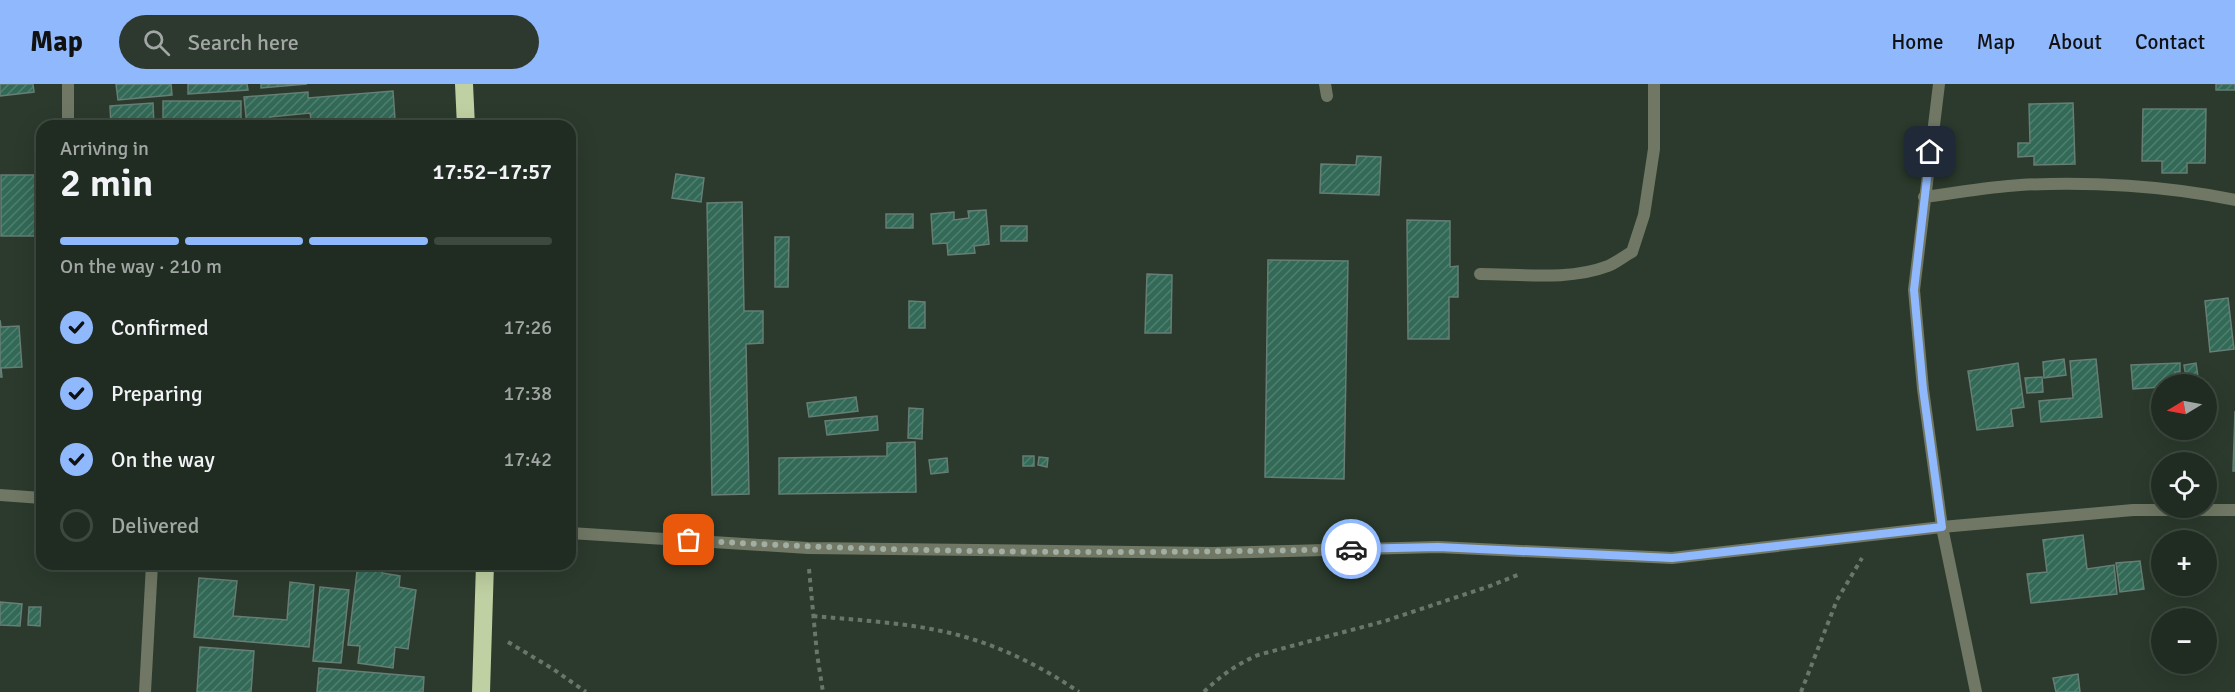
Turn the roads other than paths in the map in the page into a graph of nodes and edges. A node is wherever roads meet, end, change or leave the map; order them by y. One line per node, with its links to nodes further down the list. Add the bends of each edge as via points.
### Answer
1 (68, 84): 5 (street)
2 (464, 84): 6 (highway)
3 (1654, 84): 9 (street, via 1654,149 1644,215 1632,252 1609,266 1582,273)
4 (1939, 84): 7 (street)
5 (68, 120)
6 (466, 120)
7 (1924, 197): 8 (street, via 2020,185 2104,185); 13 (street, via 1914,290)
8 (2235, 200)
9 (1480, 274)
10 (0, 495): 11 (street)
11 (36, 498)
12 (2235, 510): 13 (street, via 2133,510)
13 (1942, 527): 14 (street, via 1672,558 1438,547 1214,552 808,548); 19 (street)
14 (576, 533)
15 (152, 570): 17 (street)
16 (485, 570): 18 (highway)
17 (145, 692)
18 (481, 692)
19 (1976, 692)

